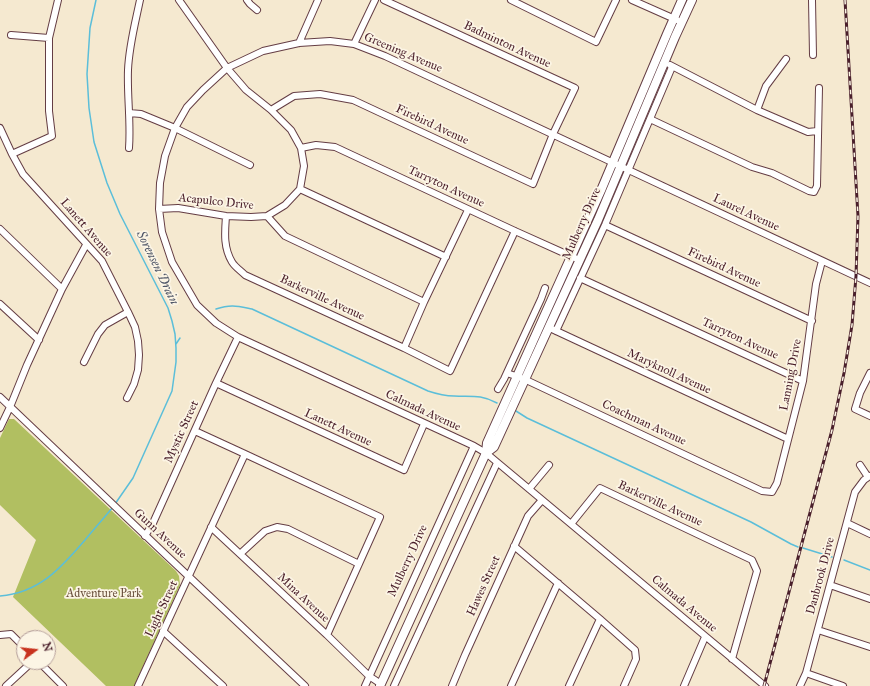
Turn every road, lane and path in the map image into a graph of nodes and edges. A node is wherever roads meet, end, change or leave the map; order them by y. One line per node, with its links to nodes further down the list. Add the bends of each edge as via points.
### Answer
1 (58, 0): 18 (street)
2 (140, 0): 30 (street, via 131,38 128,70)
3 (179, 0): 26 (street)
4 (247, 0): 14 (street)
5 (318, 0): 19 (street)
6 (375, 0): 20 (street)
7 (384, 0): 35 (street, Badminton Avenue, via 575,88)
8 (511, 0): 9 (street, via 596,42)
9 (616, 0)
10 (632, 0): 15 (street)
11 (682, 0): 15 (main road, Mulberry Drive)
12 (692, 0): 16 (main road, Mulberry Drive)
13 (812, 0): 21 (street)
14 (256, 10)
15 (674, 18): 16 (street); 22 (main road, Mulberry Drive)
16 (682, 22): 24 (main road, Mulberry Drive)
17 (11, 35): 18 (street)
18 (49, 38): 38 (street, via 49,111 52,136)
19 (300, 43): 20 (street, Greening Avenue, via 330,41); 26 (street, Greening Avenue, via 262,51)
20 (354, 44): 35 (street, Greening Avenue)
21 (812, 55)
22 (657, 58): 24 (street); 39 (main road, Mulberry Drive)
23 (786, 59): 29 (street, via 766,86)
24 (664, 62): 25 (street); 39 (main road, Mulberry Drive)
25 (672, 66): 29 (street); 31 (street)
26 (227, 68): 28 (street, via 246,90); 32 (street, Greening Avenue, via 188,107)
27 (819, 88): 34 (street)
28 (271, 110): 35 (street, Firebird Avenue, via 294,96 320,94 353,100 533,184); 37 (street, via 291,130)
29 (757, 110): 34 (street, via 808,132)
30 (129, 113): 32 (street, via 141,114); 36 (street)
31 (650, 119): 34 (street, via 752,167 814,192 817,186); 41 (street)
32 (175, 128): 40 (street); 43 (street, Calmada Avenue, via 165,156)
33 (1, 130): 38 (street, Lanett Avenue)
34 (817, 131)
35 (553, 134): 39 (street, Greening Avenue)
36 (129, 148)
37 (301, 148): 42 (street, via 304,166); 44 (street, Tarryton Avenue, via 316,145 335,147)
38 (12, 154): 50 (street, Lanett Avenue, via 23,174)
39 (617, 164): 41 (street, Laurel Avenue); 51 (main road, Mulberry Drive); 53 (main road, Mulberry Drive)
40 (250, 165)
41 (628, 170): 47 (street); 54 (street, Laurel Avenue)
42 (300, 189): 46 (street, Acapulco Drive, via 285,205); 52 (street)
43 (159, 209): 45 (street, Acapulco Drive, via 178,208); 64 (street, Calmada Avenue, via 162,232 172,262 198,305 216,323)
44 (468, 210): 49 (street, Tarryton Avenue); 52 (street)
45 (226, 216): 46 (street, Acapulco Drive); 66 (street, Barkerville Avenue, via 226,251 232,263 245,275)
46 (266, 216): 59 (street, via 285,236)
47 (605, 225): 55 (street); 62 (street, Firebird Avenue)
48 (0, 229): 58 (street)
49 (515, 232): 51 (street, Tarryton Avenue); 66 (street, Barkerville Avenue, via 450,371)
50 (86, 245): 58 (street); 61 (street, Lanett Avenue, via 102,261)
51 (571, 256): 53 (street, Tarryton Avenue); 63 (main road, Mulberry Drive)
52 (446, 257): 59 (street)
53 (580, 260): 63 (main road, Mulberry Drive)
54 (822, 261): 56 (street, Laurel Avenue); 62 (street, Lanning Drive, via 816,284)
55 (580, 278): 63 (street); 71 (street, Tarryton Avenue)
56 (870, 282)
57 (545, 288): 68 (street)
58 (62, 289): 65 (street)
59 (424, 302): 66 (street)
60 (0, 304): 65 (street)
61 (128, 312): 67 (street, via 105,325); 75 (street, Lanett Avenue, via 135,327 139,354 138,370)
62 (812, 321): 71 (street, Lanning Drive)
63 (549, 328): 70 (main road, Mulberry Drive); 81 (street, Maryknoll Avenue)
64 (238, 337): 72 (street, Mystic Street); 78 (street, Calmada Avenue)
65 (39, 340): 76 (street)
66 (404, 348)
67 (84, 362)
68 (507, 373): 70 (street, Coachman Avenue); 73 (street)
69 (870, 373): 77 (street, via 855,409)
70 (521, 378): 83 (main road, Mulberry Drive, via 487,443); 90 (street, Coachman Avenue, via 762,491)
71 (804, 381): 81 (street, Lanning Drive)
72 (216, 384): 78 (street, Lanett Avenue, via 404,470); 80 (street, Mystic Street)
73 (498, 389)
74 (0, 397): 76 (street, Gunn Avenue)
75 (127, 398)
76 (10, 407): 79 (street); 96 (street, Gunn Avenue)
77 (870, 416)
78 (424, 424): 82 (street, Calmada Avenue)
79 (0, 428)
80 (195, 431): 84 (street); 96 (street, Mystic Street)
81 (788, 439): 90 (street, Lanning Drive, via 777,483)
82 (474, 446): 83 (street, Calmada Avenue); 116 (street, Mulberry Drive)
83 (486, 453): 85 (street, Calmada Avenue); 118 (main road, Mulberry Drive)
84 (245, 454): 94 (street, Light Street); 99 (street, via 380,517)
85 (497, 463): 89 (street, Calmada Avenue); 124 (street)
86 (860, 465): 88 (street)
87 (549, 466): 89 (street)
88 (869, 477): 92 (street, Danbrook Drive, via 855,492)
89 (529, 488): 91 (street, Calmada Avenue)
90 (772, 492)
91 (542, 500): 93 (street, Calmada Avenue); 97 (street, Hawes Street, via 528,516)
92 (847, 523): 95 (street); 102 (street, Danbrook Drive)
93 (571, 524): 109 (street, Calmada Avenue); 112 (street, Barkerville Avenue, via 600,488 752,560 757,571)
94 (211, 527): 98 (street, Mina Avenue); 100 (street, Light Street)
95 (870, 534)
96 (146, 536): 100 (street, Gunn Avenue)
97 (514, 546): 101 (street); 125 (street, Hawes Street)
98 (240, 554): 99 (street, via 265,531 277,527 288,529); 108 (street, Mina Avenue)
99 (359, 564): 108 (street)
100 (189, 577): 106 (street, Light Street); 122 (street, Gunn Avenue)
101 (558, 583): 104 (street); 126 (street)
102 (830, 585): 103 (street); 105 (street, Danbrook Drive)
103 (870, 599)
104 (600, 619): 127 (street); 128 (street, via 635,650 636,659)
105 (818, 630): 111 (street); 115 (street, Danbrook Drive)
106 (163, 631): 117 (street, Light Street); 121 (street)
107 (0, 635): 110 (street, via 11,634)
108 (327, 635): 116 (street, Mina Avenue)
109 (705, 637): 112 (street, Calmada Avenue); 129 (street)
110 (16, 639)
111 (870, 647)
112 (732, 659): 130 (street, Calmada Avenue)
113 (23, 670): 119 (street)
114 (47, 670): 120 (street)
115 (806, 673): 131 (street, Danbrook Drive); 132 (street)
116 (369, 676): 118 (street, Mina Avenue); 123 (street, Mulberry Drive)
117 (140, 685)
118 (380, 685)
119 (6, 686)
120 (63, 686)
121 (223, 686)
122 (305, 686)
123 (365, 686)
124 (394, 686)
125 (452, 686)
126 (511, 686)
127 (569, 686)
128 (624, 686)
129 (684, 686)
130 (765, 686)
131 (800, 686)
132 (843, 686)

